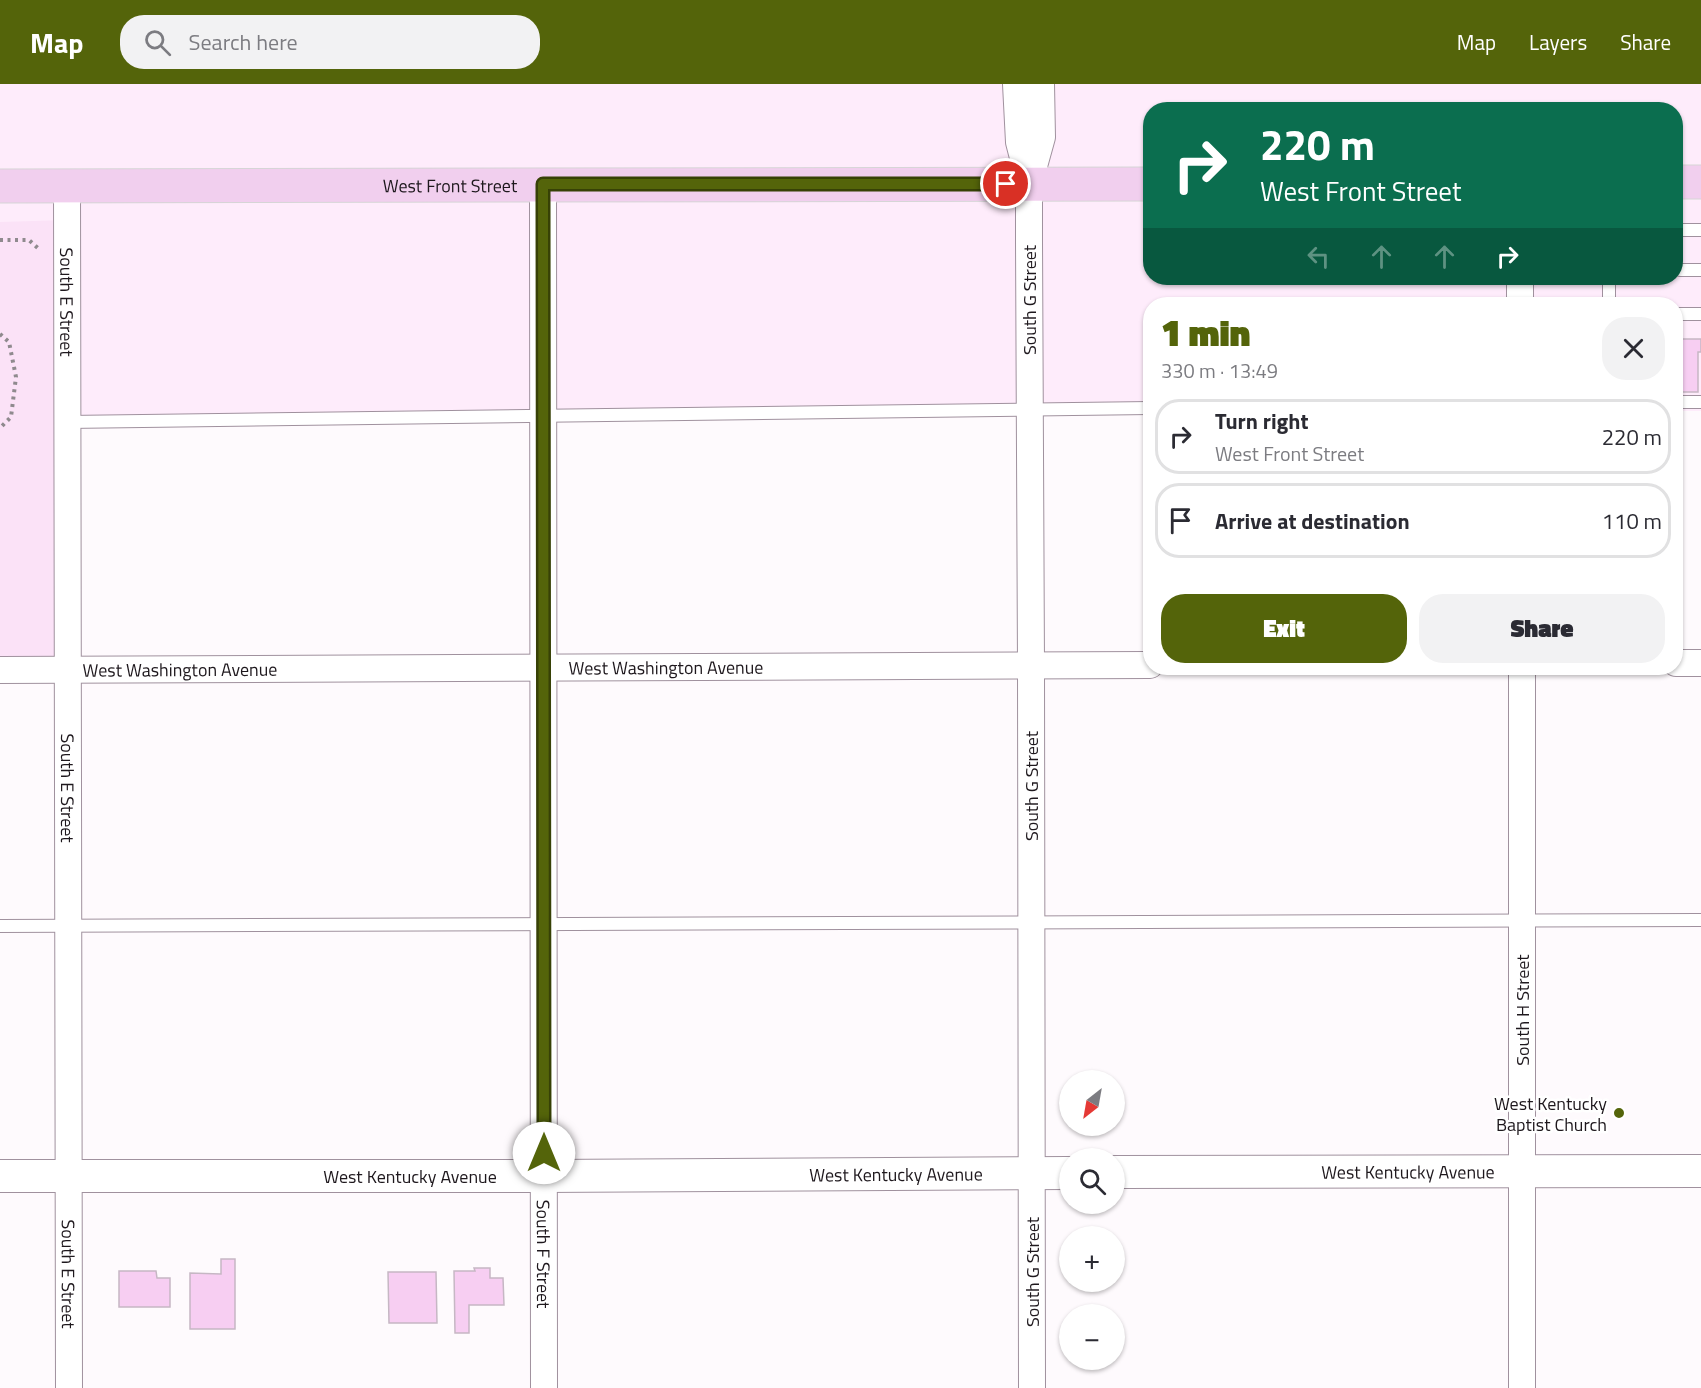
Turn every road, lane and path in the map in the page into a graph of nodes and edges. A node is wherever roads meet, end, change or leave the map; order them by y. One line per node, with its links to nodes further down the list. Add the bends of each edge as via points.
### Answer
1 (1016, 84): 6 (street, South G Street, via 1019,142)
2 (1041, 84): 6 (street, South G Street, via 1042,137)
3 (1683, 182): 4 (main road)
4 (1701, 182)
5 (543, 184): 6 (main road, West Front Street); 9 (main road, West Front Street); 21 (street, South F Street)
6 (1029, 184): 7 (main road, West Front Street); 20 (street, South G Street)
7 (1143, 184)
8 (0, 186): 9 (main road, West Front Street)
9 (67, 186): 22 (street, South E Street)
10 (1683, 230): 11 (lane)
11 (1701, 230)
12 (1683, 270): 13 (lane)
13 (1701, 270)
14 (1683, 314): 15 (lane)
15 (1701, 314)
16 (0, 334): 23 (path, via 9,342 16,377 11,417)
17 (1683, 402): 18 (lane)
18 (1701, 402)
19 (1143, 408): 20 (lane)
20 (1030, 410): 21 (lane); 26 (street, South G Street)
21 (544, 415): 22 (lane); 28 (street, South F Street)
22 (67, 422): 29 (street, South E Street)
23 (0, 428)
24 (1683, 663): 25 (street)
25 (1701, 663)
26 (1031, 665): 27 (street, West Washington Avenue); 28 (street, West Washington Avenue); 33 (street, South G Street)
27 (1143, 665)
28 (544, 668): 29 (street, West Washington Avenue); 35 (street, South F Street)
29 (68, 669): 30 (street, West Washington Avenue); 37 (street, South E Street)
30 (0, 670)
31 (1522, 675): 34 (street, South H Street)
32 (1701, 920): 34 (lane)
33 (1031, 921): 34 (lane); 35 (lane); 40 (street, South G Street)
34 (1522, 921): 38 (street, South H Street)
35 (543, 925): 37 (lane); 45 (street, South F Street)
36 (0, 926): 37 (lane)
37 (68, 926): 44 (street, South E Street)
38 (1522, 1171): 39 (street, West Kentucky Avenue); 42 (street, West Kentucky Avenue); 49 (street, South H Street)
39 (1701, 1171)
40 (1032, 1173): 41 (street, West Kentucky Avenue); 45 (street, West Kentucky Avenue); 48 (street, South G Street)
41 (1059, 1173)
42 (1125, 1173)
43 (0, 1176): 44 (street, West Kentucky Avenue)
44 (69, 1176): 45 (street, West Kentucky Avenue); 46 (street, South E Street)
45 (544, 1176): 47 (street, South F Street)
46 (69, 1388)
47 (544, 1388)
48 (1032, 1388)
49 (1522, 1388)

